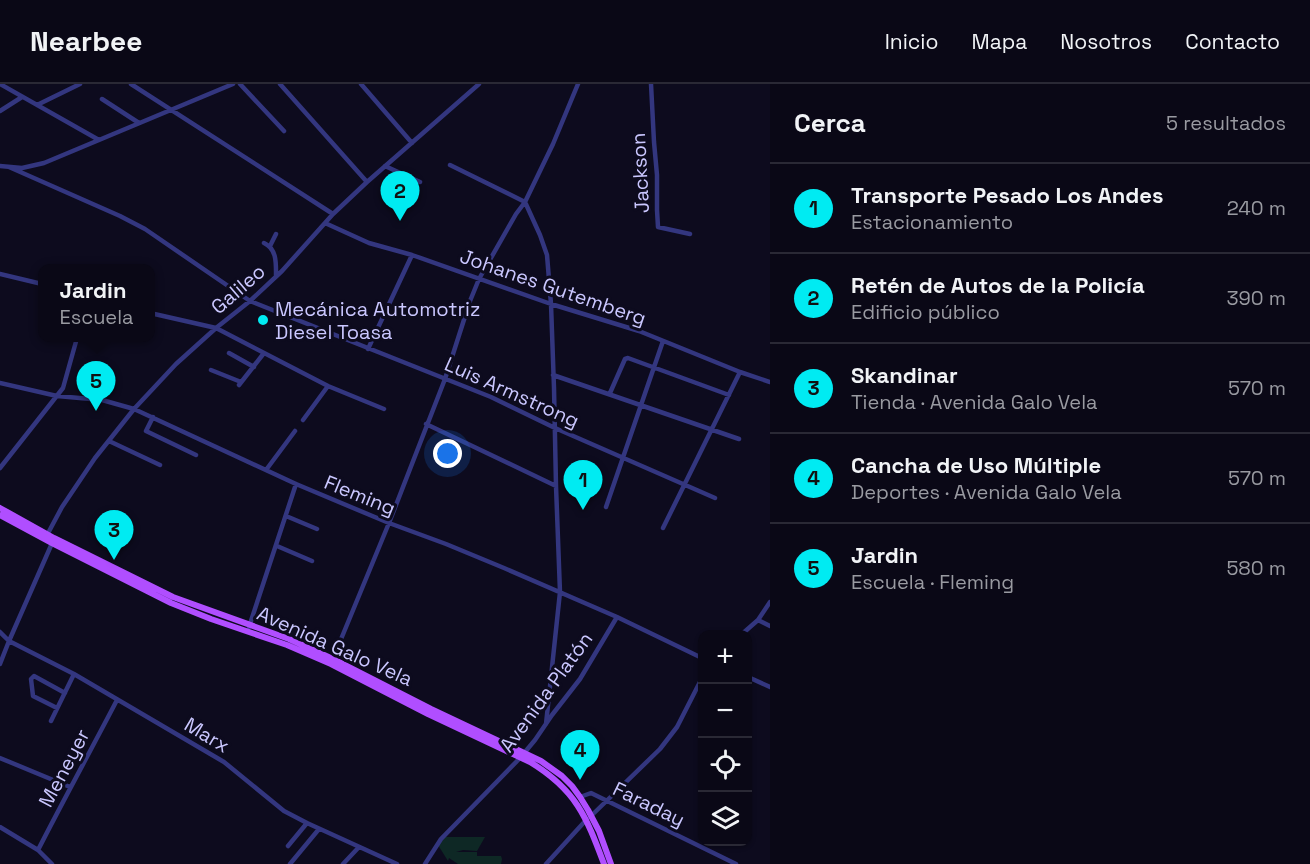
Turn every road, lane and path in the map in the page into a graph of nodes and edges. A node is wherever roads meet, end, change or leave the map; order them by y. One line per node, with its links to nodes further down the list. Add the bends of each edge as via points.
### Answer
1 (0, 84): 11 (street)
2 (80, 84): 13 (street)
3 (131, 84): 14 (street)
4 (233, 84): 14 (street)
5 (240, 84): 17 (street)
6 (279, 84): 24 (street)
7 (361, 84): 19 (street)
8 (479, 84): 19 (street, Galileo)
9 (578, 84): 26 (street)
10 (651, 84): 30 (street, Jackson, via 658,227)
11 (22, 97): 13 (street); 15 (street)
12 (102, 99): 16 (street)
13 (37, 105): 18 (street)
14 (171, 110): 16 (street); 27 (street)
15 (0, 111)
16 (139, 123): 18 (street)
17 (284, 131)
18 (99, 140): 23 (street, via 44,163)
19 (412, 143): 22 (street, Galileo)
20 (450, 165): 26 (street)
21 (0, 166): 23 (street)
22 (385, 166): 24 (street, Galileo); 25 (street)
23 (9, 167): 38 (street, Luis Armstrong, via 145,229)
24 (367, 182): 27 (street, Galileo)
25 (420, 182)
26 (525, 202): 36 (street); 39 (street, via 547,255)
27 (333, 214): 28 (street, Galileo)
28 (325, 223): 33 (street, Johanes Gutemberg, via 369,243); 35 (street, Galileo)
29 (276, 234): 32 (street)
30 (690, 234)
31 (264, 243): 32 (street)
32 (270, 246): 35 (street, via 276,260)
33 (412, 255): 36 (street, Johanes Gutemberg); 44 (street)
34 (0, 274): 37 (street)
35 (276, 276): 38 (street, Galileo)
36 (479, 279): 39 (street, Johanes Gutemberg); 52 (street)
37 (38, 283)
38 (250, 301): 41 (street, Galileo); 44 (street, Luis Armstrong)
39 (551, 304): 42 (street, Johanes Gutemberg); 51 (street)
40 (155, 314): 41 (street)
41 (216, 328): 46 (street); 60 (street, Galileo)
42 (663, 341): 48 (street); 50 (street, Johanes Gutemberg)
43 (76, 342): 58 (street, via 63,388)
44 (368, 349): 52 (street, Luis Armstrong)
45 (229, 353): 47 (street)
46 (264, 353): 47 (street); 55 (street)
47 (254, 367): 49 (street, via 240,384)
48 (654, 367): 56 (street, via 625,359); 57 (street); 59 (street)
49 (211, 370)
50 (740, 372): 53 (street, Johanes Gutemberg); 57 (street)
51 (553, 375): 56 (street); 65 (street)
52 (445, 379): 64 (street); 65 (street, Luis Armstrong)
53 (770, 382)
54 (0, 383): 58 (street, Fleming)
55 (328, 386): 61 (street); 63 (street)
56 (610, 393): 59 (street)
57 (729, 395): 66 (street)
58 (57, 396): 60 (street, Fleming, via 102,400); 73 (street)
59 (641, 404): 66 (street); 71 (street)
60 (134, 409): 62 (street, Fleming); 69 (street, Galileo)
61 (384, 409)
62 (153, 417): 70 (street, via 146,431); 74 (street, Fleming)
63 (303, 420)
64 (426, 424): 77 (street); 83 (street)
65 (555, 428): 71 (street, Luis Armstrong); 77 (street)
66 (712, 430): 68 (street); 76 (street)
67 (295, 431): 74 (street)
68 (739, 439)
69 (109, 441): 72 (street); 86 (street, Galileo, via 62,507)
70 (196, 455)
71 (623, 457): 76 (street, Luis Armstrong); 79 (street)
72 (160, 465)
73 (0, 468)
74 (266, 470): 75 (street, Fleming)
75 (296, 484): 82 (street); 83 (street, Fleming)
76 (685, 484): 78 (street, Luis Armstrong); 84 (street)
77 (556, 486): 89 (street)
78 (715, 498)
79 (606, 507)
80 (0, 508): 86 (main road, Avenida Galo Vela)
81 (0, 515): 86 (main road, Avenida Galo Vela)
82 (286, 516): 85 (street); 87 (street)
83 (389, 523): 89 (street, Fleming); 99 (street)
84 (663, 528)
85 (317, 529)
86 (49, 539): 94 (main road, Avenida Galo Vela, via 211,619); 97 (street, Galileo)
87 (277, 546): 88 (street); 94 (street)
88 (312, 561)
89 (560, 592): 91 (street, Fleming); 109 (street)
90 (770, 602): 92 (street)
91 (617, 617): 98 (street, Fleming); 109 (street, Avenida Platón, via 580,679)
92 (758, 620): 93 (street); 95 (street)
93 (770, 626)
94 (249, 629): 99 (main road, Avenida Galo Vela, via 289,639)
95 (747, 630)
96 (0, 632): 97 (street, Marx)
97 (9, 640): 100 (street, Galileo); 101 (street, Marx)
98 (698, 656)
99 (332, 661): 110 (main road, Avenida Galo Vela)
100 (0, 664)
101 (74, 674): 105 (street); 106 (street, Marx)
102 (752, 679): 104 (street)
103 (699, 684): 114 (street, via 677,728)
104 (770, 687)
105 (65, 693): 107 (street); 107 (street, via 34,676 31,678 33,696)
106 (117, 700): 112 (street, Meneyer); 116 (street, Marx, via 224,762 284,811)
107 (57, 708): 108 (street)
108 (51, 721)
109 (546, 724): 110 (street, Avenida Platón)
110 (522, 755): 113 (main road, Avenida Galo Vela, via 556,771); 115 (main road, Avenida Galo Vela, via 559,783); 126 (street, Avenida Platón, via 441,839)
111 (0, 758): 112 (street)
112 (70, 787): 121 (street, Meneyer)
113 (580, 797): 114 (street, Faraday, via 591,793); 115 (main road, Avenida Galo Vela)
114 (607, 801): 115 (street); 130 (street, Faraday)
115 (589, 818): 127 (street); 128 (main road, Avenida Galo Vela); 129 (main road, Avenida Galo Vela, via 599,831)
116 (307, 823): 118 (street, Marx); 119 (street)
117 (0, 827): 121 (street)
118 (320, 829): 120 (street, Marx); 123 (street)
119 (288, 846)
120 (359, 847): 124 (street); 125 (street, Marx)
121 (38, 850): 122 (street)
122 (52, 864)
123 (290, 864)
124 (343, 864)
125 (397, 864)
126 (425, 864)
127 (546, 864)
128 (604, 864)
129 (610, 864)
130 (736, 864)

